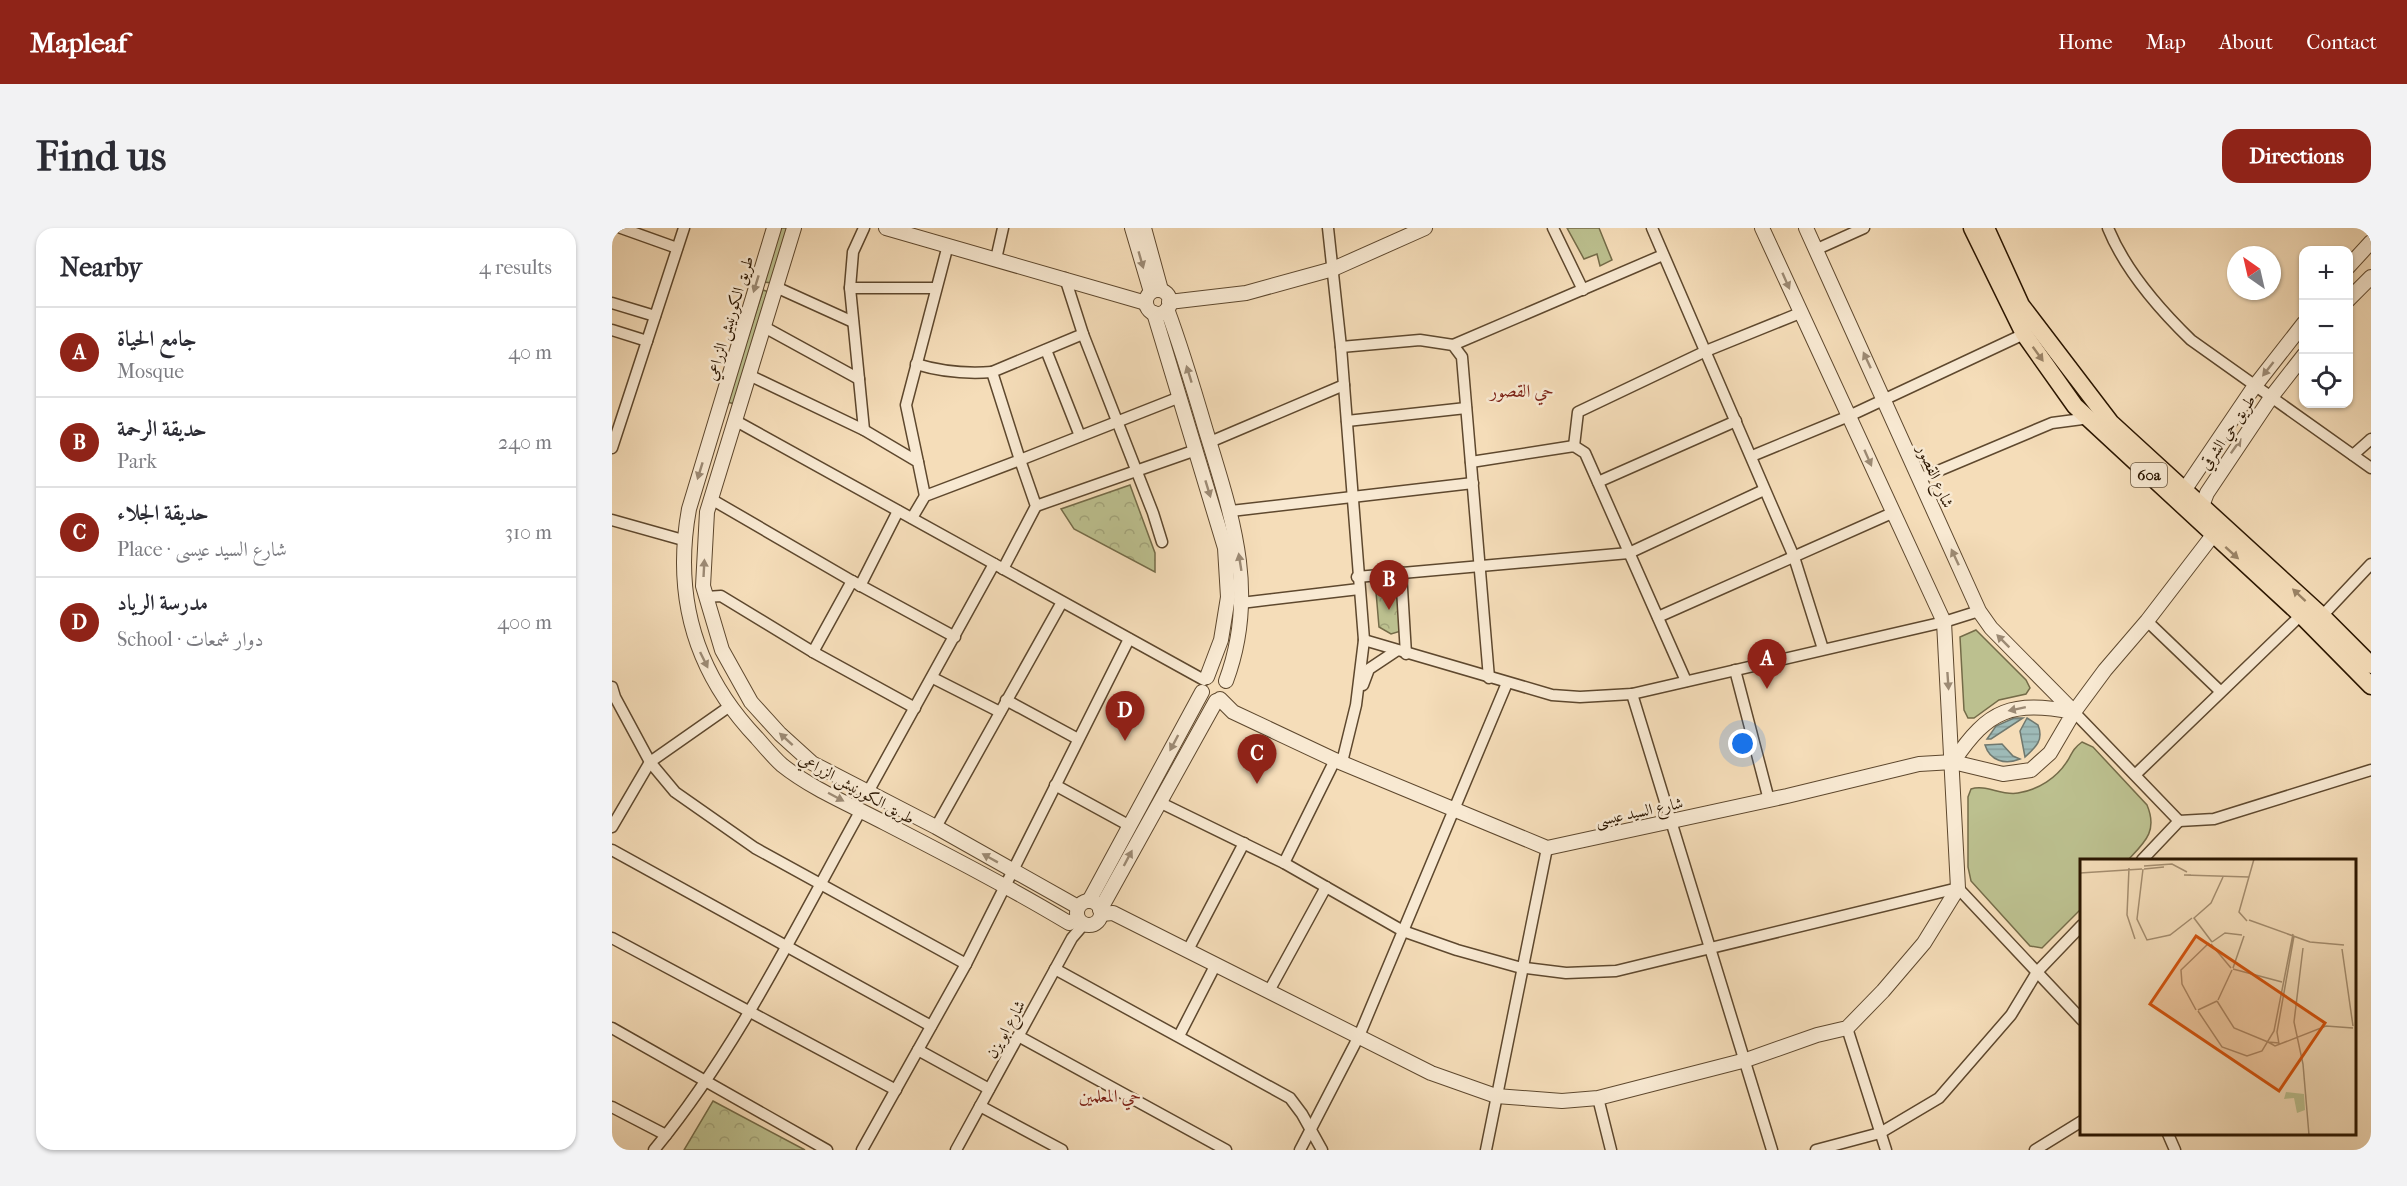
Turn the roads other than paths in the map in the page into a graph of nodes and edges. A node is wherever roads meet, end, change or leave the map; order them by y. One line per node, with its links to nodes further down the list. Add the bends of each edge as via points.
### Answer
1 (621, 228): 23 (street)
2 (684, 228): 23 (street)
3 (774, 228): 100 (street, طريق الكورنيش الزراعي, one-way to 100)
4 (794, 228): 31 (street)
5 (864, 228): 32 (street, via 853,252)
6 (886, 228): 20 (street)
7 (1003, 228): 26 (street)
8 (1132, 228): 36 (street, one-way to 36)
9 (1144, 228): 36 (street)
10 (1328, 228): 28 (street)
11 (1425, 228): 28 (street)
12 (1553, 228): 34 (street)
13 (1652, 228): 25 (street)
14 (1762, 228): 38 (street, one-way to 38)
15 (1806, 228): 24 (street, شارع القصور)
16 (1864, 228): 24 (street)
17 (1972, 228): 45 (main road, 60a)
18 (1986, 228): 69 (main road, 60a, via 2021,304)
19 (2108, 228): 57 (street, via 2117,252 2174,323)
20 (907, 231): 22 (street)
21 (2371, 242): 27 (street)
22 (948, 245): 26 (street); 33 (street)
23 (677, 248): 39 (street)
24 (1815, 250): 60 (street, شارع القصور, one-way to 24)
25 (1663, 255): 34 (street); 50 (street)
26 (996, 259): 30 (street)
27 (2353, 262)
28 (1333, 269): 36 (street, via 1246,293); 48 (street)
29 (2371, 277): 35 (street)
30 (1065, 278): 36 (street); 44 (street)
31 (778, 288): 40 (street); 41 (street)
32 (850, 288): 33 (street); 40 (street)
33 (936, 288): 52 (street)
34 (1583, 290): 47 (street)
35 (2353, 296)
36 (1158, 302): 59 (street); 74 (street, one-way to 36)
37 (612, 303): 39 (street)
38 (1800, 313): 50 (street); 63 (street)
39 (655, 316): 46 (street)
40 (853, 322): 55 (street)
41 (766, 328): 54 (street); 55 (street)
42 (2299, 329): 57 (street, one-way to 57)
43 (612, 330): 46 (street)
44 (1083, 334): 49 (street); 68 (street)
45 (2024, 334): 60 (street); 64 (main road, 60a, one-way to 64)
46 (647, 341): 62 (street)
47 (1453, 345): 48 (street, via 1420,340); 61 (street, via 1462,357)
48 (1341, 347): 56 (street)
49 (1046, 350): 53 (street); 71 (street)
50 (1706, 351): 67 (street); 75 (street, via 1578,412)
51 (2299, 361): 58 (street, طريق حي الشرقي)
52 (916, 364): 53 (street, via 938,371); 80 (street, via 906,405)
53 (992, 372): 79 (street)
54 (751, 376): 65 (street); 70 (street)
55 (859, 379): 70 (street)
56 (1344, 385): 66 (street); 74 (street)
57 (2254, 387): 58 (street); 87 (street)
58 (2272, 396): 77 (street); 93 (street, طريق حي الشرقي, one-way to 58)
59 (1180, 397): 68 (street); 76 (street)
60 (1885, 399): 63 (street); 84 (street, شارع القصور)
61 (1466, 408): 66 (street); 81 (street)
62 (617, 415): 73 (street)
63 (1849, 416): 78 (street); 96 (street, one-way to 96)
64 (2086, 417): 69 (street); 84 (street, via 2052,423); 93 (main road, 60a)
65 (736, 421): 91 (street); 94 (street)
66 (1347, 421): 89 (street)
67 (1736, 421): 78 (street); 85 (street)
68 (1118, 422): 71 (street); 83 (street)
69 (2111, 423): 87 (main road, 60a)
70 (864, 430): 80 (street)
71 (1080, 436): 79 (street)
72 (2371, 439): 77 (street)
73 (613, 441)
74 (1210, 442): 95 (street)
75 (1574, 446): 81 (street); 85 (street, via 1585,453)
76 (1197, 450): 83 (street); 133 (street, one-way to 133, via 1225,548 1228,597 1221,640)
77 (2353, 455): 82 (street)
78 (1752, 456): 88 (street)
79 (1020, 460): 90 (street); 92 (street)
80 (918, 462): 90 (street)
81 (1471, 462): 86 (street)
82 (2371, 468)
83 (1138, 472): 92 (street); 101 (street)
84 (1919, 479): 114 (street, شارع القصور, one-way to 84)
85 (1598, 482): 102 (street)
86 (1473, 483): 89 (street); 105 (street)
87 (2185, 489): 93 (main road, 60a)
88 (1764, 490): 102 (street); 103 (street)
89 (1353, 495): 95 (street); 108 (street)
90 (924, 496): 97 (street)
91 (711, 499): 109 (street); 111 (street, one-way to 91, via 703,586)
92 (1036, 506): 106 (street)
93 (2194, 507): 99 (main road, 60a); 116 (main road, 60a, one-way to 93)
94 (898, 511): 97 (street); 109 (street)
95 (1231, 511): 113 (street, one-way to 95, via 1241,569)
96 (1892, 513): 103 (street); 119 (street)
97 (912, 518): 106 (street)
98 (612, 520): 100 (street)
99 (2213, 535): 115 (main road, 60a, one-way to 115); 118 (street, شارع السيد عيسى)
100 (683, 540): 141 (street, طريق الكورنيش الزراعي, one-way to 141, via 684,593 694,639)
101 (1162, 542)
102 (1629, 553): 105 (street); 117 (street)
103 (1794, 557): 117 (street); 123 (street)
104 (2371, 564): 116 (street)
105 (1480, 565): 107 (street); 129 (street)
106 (999, 567): 112 (street); 120 (street)
107 (1401, 572): 108 (street); 125 (street)
108 (1357, 576): 110 (street)
109 (856, 584): 120 (street); 124 (street)
110 (1359, 589): 113 (street); 122 (street)
111 (706, 597): 124 (street, via 721,596); 152 (street, one-way to 111, via 812,763 752,702 722,650)
112 (1062, 602): 121 (street); 138 (street)
113 (1241, 603): 130 (street, via 1235,656)
114 (1979, 610): 119 (street); 144 (street, شارع القصور, one-way to 114, via 1991,628)
115 (2301, 615): 134 (main road, 60a); 136 (street)
116 (2322, 616): 126 (main road, 60a)
117 (1658, 617): 131 (street)
118 (2147, 621): 136 (street); 144 (street, شارع السيد عيسى)
119 (1944, 622): 123 (street); 148 (street, one-way to 148)
120 (955, 637): 128 (street)
121 (1129, 639): 133 (street); 145 (street)
122 (1364, 640): 125 (street); 140 (street)
123 (1823, 649): 127 (street)
124 (813, 652): 142 (street)
125 (1401, 653): 129 (street); 140 (street, via 1369,669)
126 (2371, 665)
127 (1735, 670): 131 (street); 153 (street)
128 (933, 678): 142 (street); 143 (street)
129 (1489, 678): 132 (street)
130 (1226, 681): 133 (street, via 1218,675); 139 (street, via 1226,694)
131 (1686, 681): 137 (street)
132 (1506, 682): 137 (street, via 1552,695); 155 (street)
133 (1204, 683): 139 (street, via 1208,700); 159 (street, one-way to 159)
134 (2371, 686)
135 (612, 687): 147 (street)
136 (2220, 691): 150 (street)
137 (1632, 694): 157 (street)
138 (1006, 700): 143 (street); 145 (street)
139 (1218, 700): 146 (street, via 1233,712); 154 (street)
140 (1356, 705): 146 (street)
141 (730, 706): 147 (street); 156 (street, طريق الكورنيش الزراعي, one-way to 156, via 782,765)
142 (915, 708): 152 (street)
143 (1000, 712): 161 (street)
144 (2074, 712): 148 (street, one-way to 148, via 2043,706 2014,707 1971,735); 148 (street, شارع السيد عيسى, via 2050,753 2031,770 2003,774); 150 (street)
145 (1078, 739): 151 (street)
146 (1339, 761): 155 (street); 166 (street)
147 (650, 762): 160 (street); 168 (street, via 675,792 755,848)
148 (1953, 762): 153 (street, شارع السيد عيسى, via 1918,764); 171 (street)
149 (2371, 770): 158 (street, via 2214,819)
150 (2136, 774): 158 (street)
151 (1055, 785): 159 (street); 167 (street)
152 (868, 792): 161 (street)
153 (1769, 800): 157 (street, شارع السيد عيسى)
154 (1159, 802): 162 (street); 172 (street, one-way to 154)
155 (1455, 808): 163 (street); 174 (street)
156 (861, 810): 168 (street); 169 (street, طريق الكورنيش الزراعي)
157 (1672, 821): 163 (street, شارع السيد عيسى); 177 (street)
158 (2180, 821): 165 (street)
159 (1130, 826): 172 (street)
160 (612, 827)
161 (936, 827): 167 (street, one-way to 161)
162 (1244, 843): 166 (street); 178 (street)
163 (1547, 848): 181 (street)
164 (612, 850): 176 (street)
165 (2144, 859)
166 (1284, 863): 170 (street)
167 (1013, 870): 169 (street); 172 (street)
168 (820, 884): 176 (street); 179 (street)
169 (1005, 886): 172 (street, طريق الكورنيش الزراعي, via 1070,923); 179 (street)
170 (1326, 887): 174 (street); 184 (street)
171 (1958, 888): 177 (street, via 1812,921); 183 (street); 189 (street, via 1924,943)
172 (1088, 912): 178 (street, via 1113,913); 182 (street, شارع ابو يزن)
173 (2080, 927): 183 (street)
174 (1403, 931): 181 (street); 192 (street)
175 (612, 938): 185 (street)
176 (786, 946): 185 (street); 187 (street)
177 (1712, 949): 181 (street, via 1616,971 1566,973); 194 (street)
178 (1188, 950): 180 (street)
179 (966, 964): 187 (street)
180 (1216, 964): 184 (street); 191 (street)
181 (1525, 967): 198 (street)
182 (1055, 969): 190 (street, شارع ابو يزن); 191 (street)
183 (2037, 972): 186 (street); 204 (street, via 2011,1015 1939,1098)
184 (1269, 991): 192 (street)
185 (749, 1011): 195 (street); 197 (street)
186 (2080, 1018)
187 (931, 1026): 193 (street)
188 (612, 1028): 195 (street)
189 (1847, 1028): 194 (street); 204 (street)
190 (1018, 1036): 196 (street, شارع ابو يزن); 213 (street)
191 (1179, 1036): 203 (street, via 1290,1098)
192 (1359, 1036): 198 (street, via 1431,1073); 203 (street)
193 (918, 1050): 196 (street); 197 (street)
194 (1746, 1060): 199 (street); 217 (street)
195 (705, 1082): 205 (street); 209 (street)
196 (989, 1089): 200 (street, شارع ابو يزن)
197 (896, 1090): 210 (street)
198 (1496, 1096): 199 (street, via 1562,1101); 215 (street)
199 (1598, 1098): 216 (street)
200 (980, 1106): 211 (street, شارع ابو يزن); 212 (street)
201 (612, 1107): 205 (street)
202 (2080, 1122): 220 (street)
203 (1311, 1131): 207 (street); 214 (street)
204 (1880, 1133): 218 (street); 219 (street)
205 (666, 1135): 208 (street)
206 (2168, 1135): 221 (street)
207 (1323, 1149)
208 (654, 1150)
209 (827, 1150)
210 (862, 1150)
211 (956, 1150)
212 (1062, 1150)
213 (1226, 1150)
214 (1300, 1150)
215 (1486, 1150)
216 (1611, 1150)
217 (1772, 1150)
218 (1816, 1150)
219 (1886, 1150)
220 (2035, 1150)
221 (2175, 1150)

